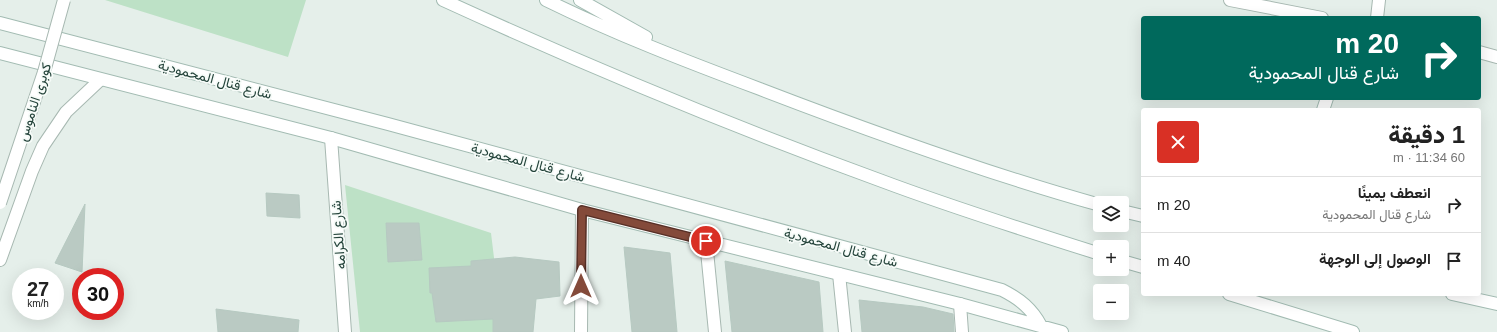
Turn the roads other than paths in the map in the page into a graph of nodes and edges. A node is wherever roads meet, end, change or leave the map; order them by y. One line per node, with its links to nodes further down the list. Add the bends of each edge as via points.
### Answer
1 (64, 0): 16 (main road, كوبرى الناموس, bridge, via 44,72)
2 (443, 0): 22 (main road, via 655,93 854,171)
3 (546, 0): 13 (main road)
4 (580, 0): 13 (main road)
5 (1230, 0): 7 (main road)
6 (1379, 0): 8 (main road)
7 (1312, 16)
8 (1377, 16)
9 (0, 23): 31 (main road, شارع قنال المحمودية, via 403,128 1002,290 1025,304 1035,314)
10 (1481, 53): 12 (main road)
11 (0, 54): 14 (main road, شارع قنال المحمودية)
12 (1497, 57)
13 (696, 64): 17 (main road, via 930,151)
14 (100, 80): 15 (main road, شارع قنال المحمودية); 23 (main road, via 66,112 43,146)
15 (331, 138): 18 (main road, شارع قنال المحمودية); 32 (main road, شارع الكرامه)
16 (0, 203)
17 (1093, 203)
18 (582, 210): 21 (main road, شارع قنال المحمودية); 33 (main road)
19 (1129, 213): 20 (main road)
20 (1141, 216)
21 (706, 241): 26 (main road, شارع قنال المحمودية); 34 (main road)
22 (1093, 252)
23 (0, 260)
24 (1129, 263): 25 (main road)
25 (1141, 266)
26 (839, 274): 29 (main road, شارع قنال المحمودية); 35 (main road)
27 (1236, 296): 38 (main road)
28 (1461, 296): 30 (main road)
29 (960, 304): 31 (main road, شارع قنال المحمودية); 36 (main road)
30 (1497, 304)
31 (1041, 326): 37 (main road, شارع قنال المحمودية)
32 (345, 332)
33 (581, 332)
34 (715, 332)
35 (845, 332)
36 (962, 332)
37 (1062, 332)
38 (1353, 332)

